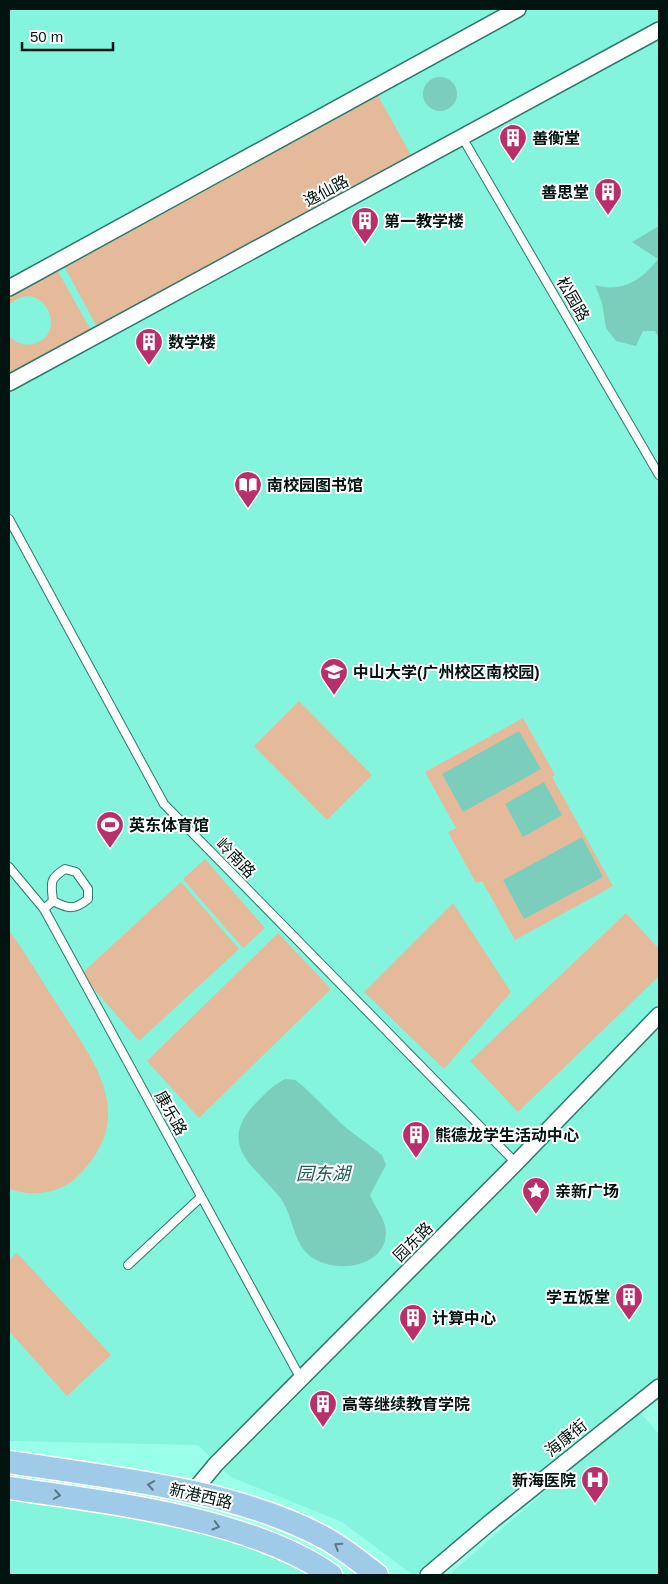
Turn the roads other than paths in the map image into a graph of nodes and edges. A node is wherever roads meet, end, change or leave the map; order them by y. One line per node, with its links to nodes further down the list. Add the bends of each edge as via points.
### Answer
1 (518, 9): 4 (street)
2 (659, 30): 3 (street, 逸仙路)
3 (462, 137): 5 (street, 逸仙路); 6 (lane, 松园路)
4 (9, 288)
5 (9, 382)
6 (659, 475)
7 (9, 519): 12 (lane, 岭南路, via 164,804)
8 (9, 867): 10 (lane, 康乐路)
9 (53, 901): 9 (lane, via 67,909 80,906 88,899 88,889 76,872 65,869 54,876 51,884); 10 (lane)
10 (44, 908): 13 (lane, 康乐路)
11 (659, 1015): 12 (street, 园东路)
12 (516, 1163): 15 (street, 园东路)
13 (201, 1197): 14 (lane); 15 (lane, 康乐路)
14 (128, 1265)
15 (301, 1379): 19 (street, 园东路, via 216,1464)
16 (659, 1387): 22 (street, 海康街)
17 (9, 1462): 19 (main road, 新港西路, one-way to 17)
18 (9, 1488): 20 (main road, 新港西路, one-way to 20, via 195,1520 268,1543)
19 (192, 1493): 21 (main road, 新港西路, one-way to 19, via 340,1547 313,1532 271,1515)
20 (330, 1575)
21 (377, 1575)
22 (428, 1575)

